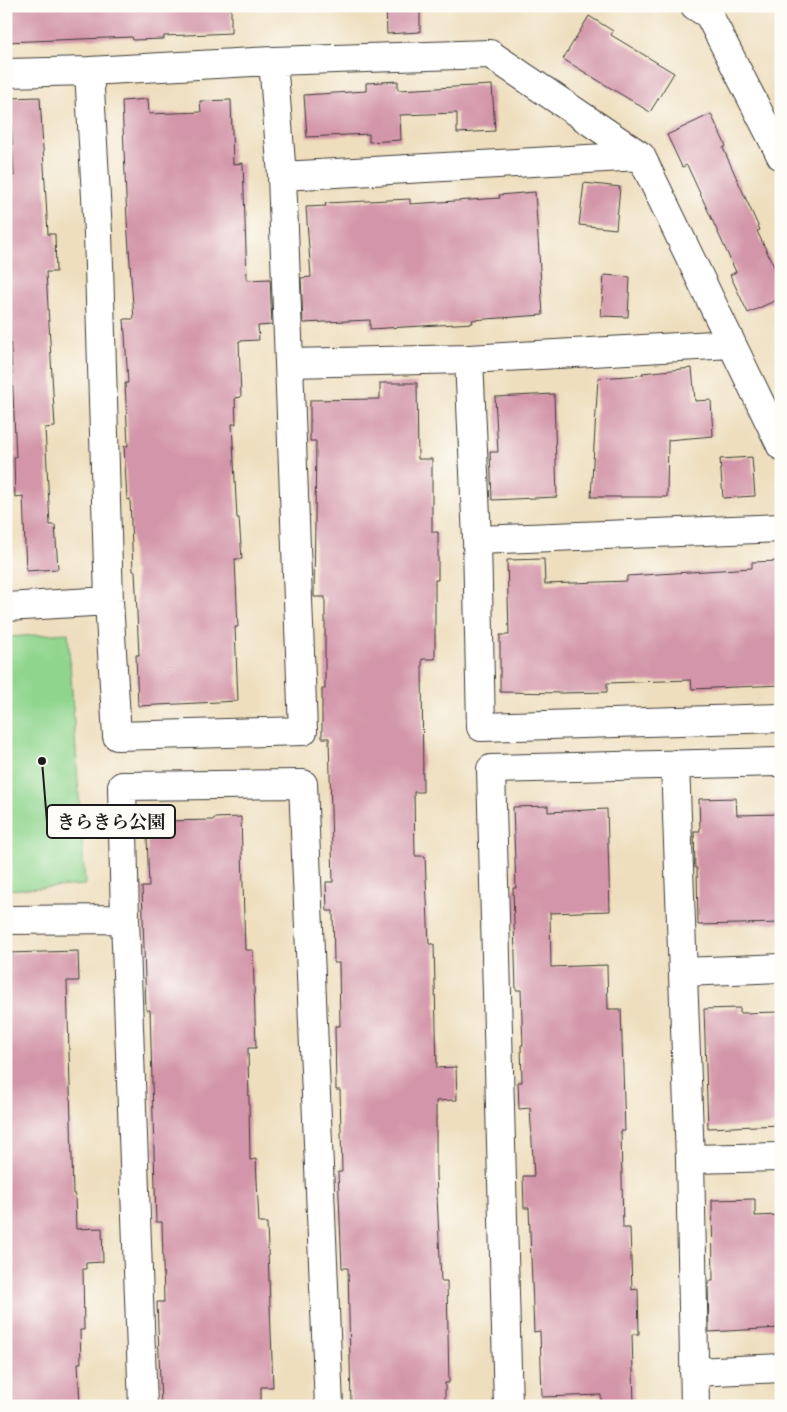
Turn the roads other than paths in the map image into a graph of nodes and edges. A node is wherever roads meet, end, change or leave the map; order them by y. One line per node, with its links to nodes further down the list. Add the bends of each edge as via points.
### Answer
1 (695, 6): 6 (street, via 709,15)
2 (273, 61): 3 (street); 5 (street, via 490,54); 7 (street)
3 (89, 71): 4 (street); 14 (street, via 98,233)
4 (6, 73)
5 (641, 156): 7 (street); 8 (street)
6 (781, 156)
7 (282, 176): 10 (street)
8 (731, 344): 9 (street); 11 (street)
9 (469, 359): 10 (street); 13 (street)
10 (289, 363): 14 (street, via 303,730 117,736)
11 (781, 446)
12 (781, 528): 13 (street)
13 (477, 540): 16 (street, via 481,727)
14 (110, 601): 15 (street)
15 (6, 607)
16 (781, 718)
17 (781, 762): 18 (street)
18 (675, 764): 22 (street); 29 (street, via 491,769)
19 (125, 919): 20 (street); 27 (street); 28 (street, via 122,786 303,784)
20 (6, 920)
21 (781, 968): 22 (street)
22 (683, 972): 24 (street)
23 (781, 1157): 24 (street)
24 (690, 1159): 26 (street)
25 (781, 1368): 26 (street)
26 (694, 1372): 30 (street)
27 (143, 1406)
28 (329, 1406)
29 (508, 1406)
30 (695, 1406)

